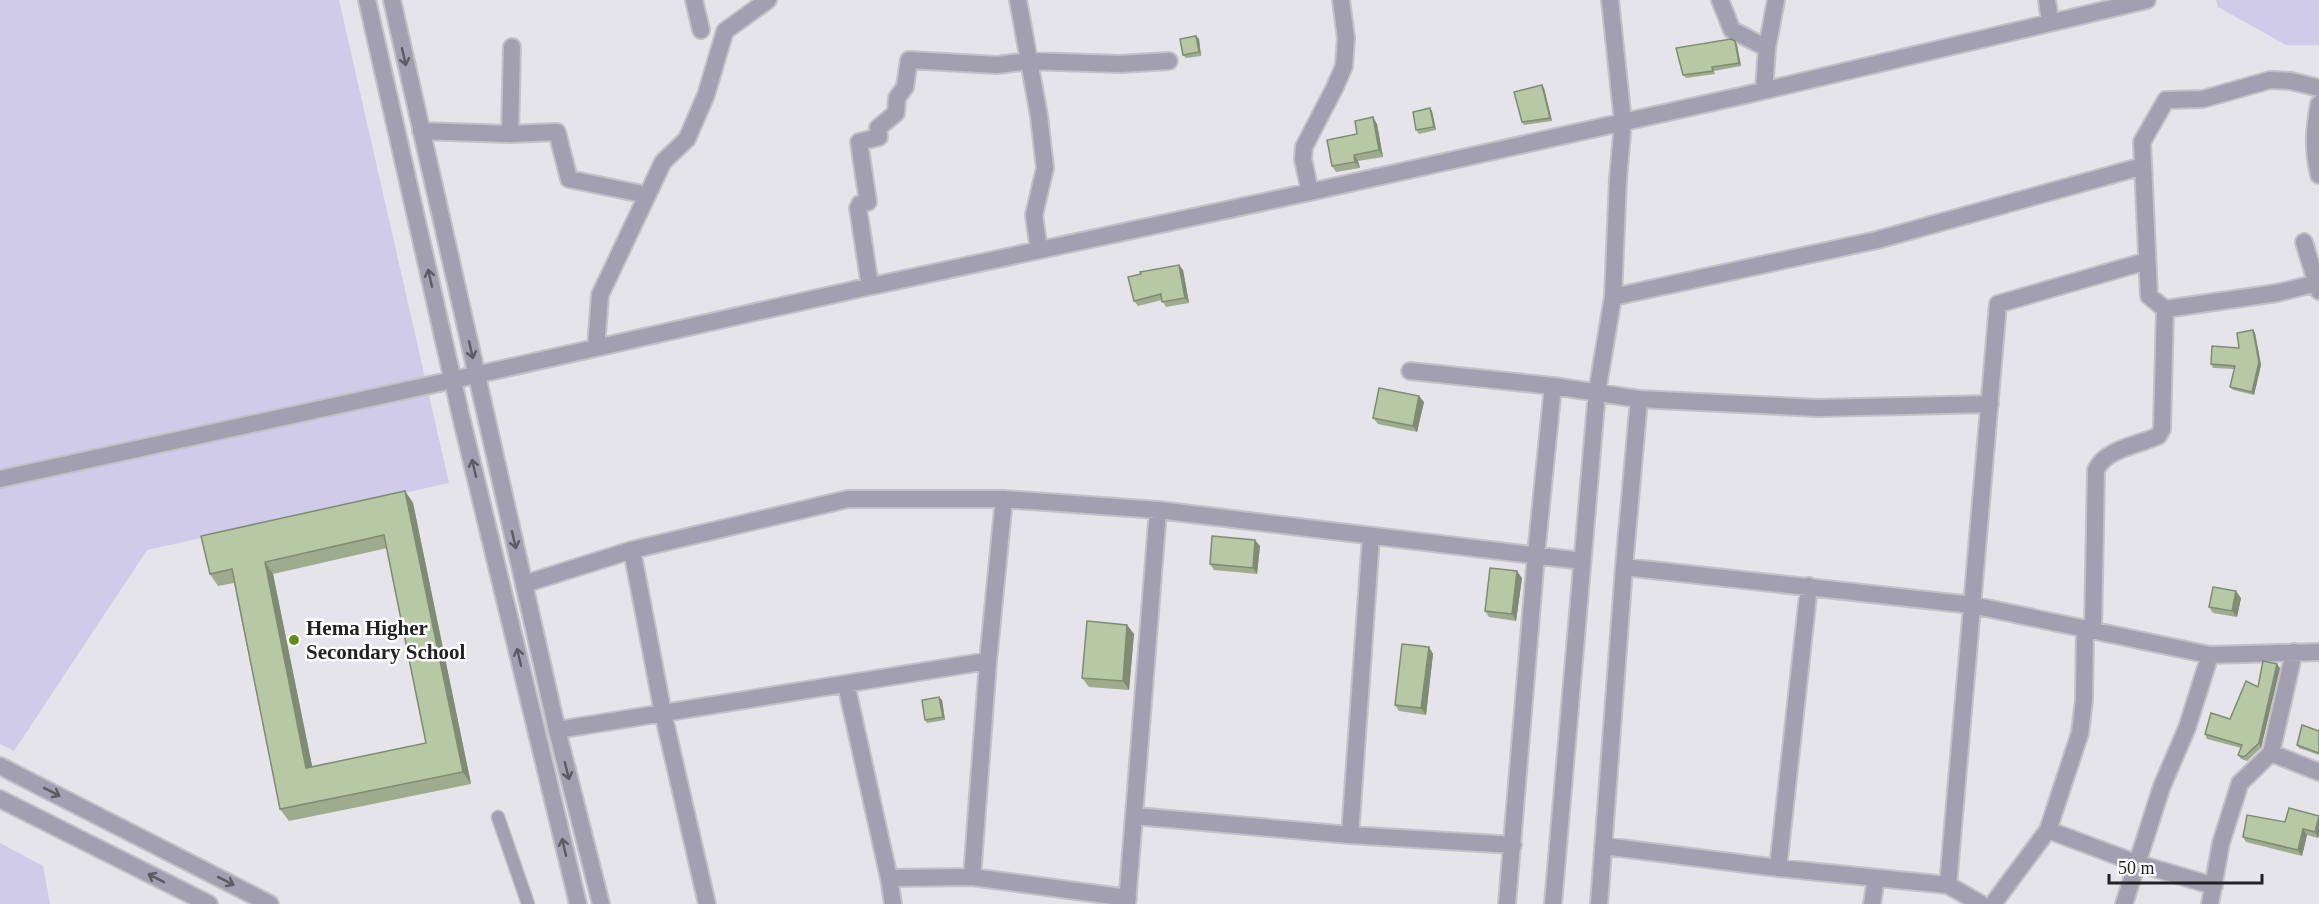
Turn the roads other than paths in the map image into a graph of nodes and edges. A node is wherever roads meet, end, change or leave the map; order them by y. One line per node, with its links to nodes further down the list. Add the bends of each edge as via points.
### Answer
1 (367, 0): 38 (street, one-way to 1)
2 (392, 0): 22 (street, one-way to 22)
3 (694, 0): 13 (street)
4 (768, 0): 27 (street, via 725,32 706,95 687,139 663,162)
5 (1018, 0): 16 (street)
6 (1341, 0): 26 (street, via 1346,38 1344,66 1304,147)
7 (1610, 0): 21 (street)
8 (1720, 0): 15 (street, via 1732,30)
9 (1776, 0): 15 (street)
10 (2047, 0): 12 (street)
11 (2147, 0): 12 (street)
12 (2050, 22): 19 (street)
13 (701, 30)
14 (512, 47): 23 (street)
15 (1767, 48): 19 (street)
16 (1029, 61): 17 (street); 29 (street, via 1045,168 1034,215); 31 (street, via 998,65 909,60 906,87 897,98 896,113 878,128 879,137 859,142 868,202 858,208)
17 (1170, 61)
18 (2304, 85): 24 (street, via 2270,80 2203,99 2166,100 2142,142)
19 (1764, 90): 21 (street)
20 (2319, 104): 25 (street, via 2313,141)
21 (1623, 122): 26 (street); 33 (street)
22 (421, 131): 23 (street); 37 (street, one-way to 37)
23 (510, 134): 27 (street, via 557,132 569,179)
24 (2143, 166): 30 (street); 33 (street, via 1877,240)
25 (2319, 175)
26 (1310, 192): 29 (street)
27 (647, 195): 35 (street, via 600,296)
28 (2304, 242): 32 (street)
29 (1039, 250): 31 (street)
30 (2147, 261): 34 (street, via 2149,296); 42 (street, via 1998,304)
31 (870, 286): 35 (street)
32 (2318, 287): 34 (street)
33 (1613, 297): 40 (street)
34 (2165, 309): 54 (street, via 2162,429 2158,436 2106,457 2096,470)
35 (596, 348): 37 (street)
36 (1410, 371): 39 (street)
37 (477, 374): 38 (street); 51 (street, one-way to 51)
38 (453, 380): 43 (street); 83 (street, one-way to 38)
39 (1553, 386): 40 (street); 48 (street)
40 (1597, 392): 41 (street); 49 (street)
41 (1639, 399): 42 (street, via 1818,408); 50 (street)
42 (1990, 404): 53 (street)
43 (0, 479)
44 (1004, 500): 45 (street); 47 (street, via 848,499); 58 (street)
45 (1158, 510): 46 (street); 66 (street)
46 (1371, 537): 48 (street); 69 (street)
47 (632, 550): 51 (street); 60 (street)
48 (1536, 555): 49 (street); 70 (street)
49 (1582, 561): 88 (street)
50 (1623, 567): 52 (street); 71 (street)
51 (524, 584): 61 (street)
52 (1809, 586): 53 (street); 73 (street)
53 (1972, 605): 54 (street); 78 (street)
54 (2089, 629): 57 (street); 68 (street, via 2080,733)
55 (2294, 652): 56 (street); 57 (street); 62 (street)
56 (2319, 652)
57 (2204, 653): 72 (street, via 2187,728)
58 (988, 662): 59 (street); 74 (street)
59 (846, 684): 60 (street); 75 (street)
60 (663, 713): 61 (street); 85 (street)
61 (557, 730): 84 (street, one-way to 84)
62 (2271, 753): 64 (street); 77 (street, via 2240,783 2221,843)
63 (0, 766): 81 (street, one-way to 81)
64 (2319, 772)
65 (0, 799): 80 (street, one-way to 65)
66 (1135, 816): 69 (street); 79 (street)
67 (498, 817): 82 (lane)
68 (2048, 830): 72 (street); 92 (street)
69 (1350, 835): 70 (street)
70 (1513, 845): 87 (street)
71 (1604, 846): 73 (street); 89 (street)
72 (2127, 860): 77 (street); 93 (street)
73 (1778, 868): 76 (street)
74 (972, 877): 75 (street); 79 (street)
75 (889, 878): 86 (street)
76 (1876, 878): 78 (street); 90 (street)
77 (2214, 886): 94 (street)
78 (1956, 894): 91 (street)
79 (1127, 901)
80 (209, 904)
81 (270, 904)
82 (528, 904)
83 (578, 904)
84 (601, 904)
85 (707, 904)
86 (893, 904)
87 (1507, 904)
88 (1553, 904)
89 (1599, 904)
90 (1872, 904)
91 (1981, 904)
92 (1993, 904)
93 (2124, 904)
94 (2210, 904)

